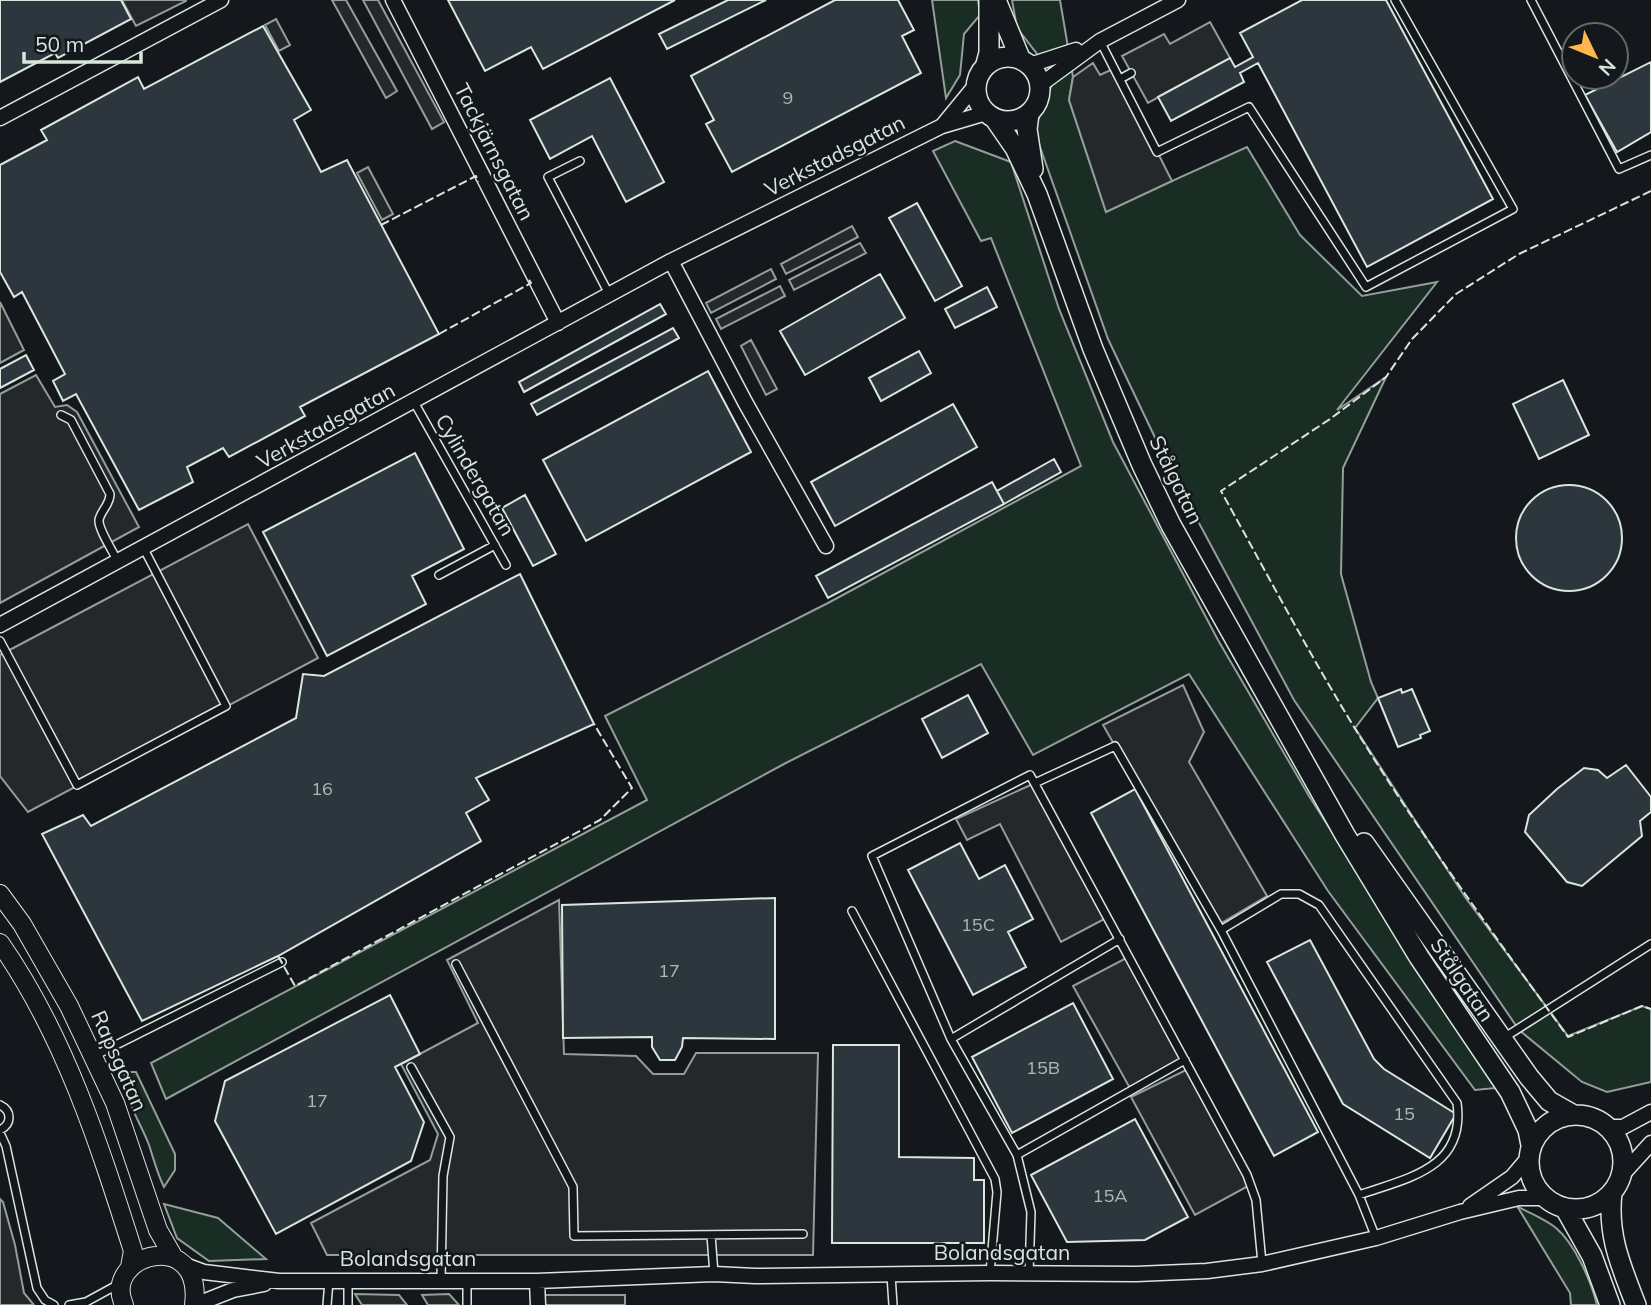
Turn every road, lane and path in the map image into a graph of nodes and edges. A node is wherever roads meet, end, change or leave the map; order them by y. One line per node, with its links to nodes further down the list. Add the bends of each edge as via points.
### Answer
1 (221, 0): 17 (street)
2 (393, 0): 24 (street, Tackjärnsgatan)
3 (989, 0): 10 (main road)
4 (996, 0): 9 (main road)
5 (1178, 0): 8 (street)
6 (1395, 0): 12 (lane, via 1513,209 1366,287 1250,107 1157,152)
7 (1531, 0): 19 (lane, via 1619,169)
8 (1100, 41): 9 (street); 12 (lane); 13 (street)
9 (1025, 62): 10 (main road, via 1009,56); 13 (main road)
10 (986, 64): 14 (main road)
11 (1131, 73): 12 (lane)
12 (1120, 79)
13 (1040, 85): 15 (main road, via 1039,97)
14 (975, 86): 16 (main road, via 980,105); 18 (street, Verkstadsgatan)
15 (1028, 114): 16 (main road, via 1015,120); 21 (main road, Stålgatan)
16 (991, 116): 18 (street, Verkstadsgatan); 21 (main road, Stålgatan, via 1015,148)
17 (0, 118)
18 (942, 126): 22 (street, Verkstadsgatan)
19 (1651, 155)
20 (580, 161): 23 (lane, via 548,177)
21 (1037, 194): 35 (main road, Stålgatan, via 1093,349 1142,465)
22 (671, 261): 23 (street, Verkstadsgatan); 28 (street)
23 (610, 295): 24 (street, Verkstadsgatan)
24 (558, 323): 25 (street, Verkstadsgatan)
25 (414, 402): 27 (lane, Cylindergatan); 29 (street, Verkstadsgatan)
26 (61, 415): 30 (lane, via 71,420 110,494 99,520)
27 (495, 545): 31 (lane, Cylindergatan); 32 (lane)
28 (826, 546)
29 (144, 549): 30 (street, Verkstadsgatan); 34 (lane, via 226,706 77,785)
30 (118, 563): 33 (street, Verkstadsgatan)
31 (506, 565)
32 (439, 575)
33 (0, 625)
34 (0, 641)
35 (1309, 769): 46 (main road, Stålgatan); 56 (main road, Stålgatan, via 1419,957 1510,1093 1528,1130)
36 (1034, 783): 39 (lane, via 1115,746); 40 (lane); 45 (lane, via 1030,775 872,856)
37 (0, 894): 47 (street, Rapsgatan, via 22,923)
38 (852, 911): 69 (lane, via 995,1179)
39 (1221, 930): 60 (lane); 60 (lane, via 1281,894 1299,894 1319,905 1457,1103 1460,1121 1455,1135 1434,1167)
40 (1120, 939): 45 (lane); 48 (lane)
41 (0, 943): 72 (street, via 76,1082 133,1251)
42 (1651, 944): 46 (lane)
43 (282, 962): 47 (lane)
44 (456, 964): 65 (lane, via 573,1187 574,1236)
45 (951, 1039): 57 (lane)
46 (1502, 1039): 52 (main road, Stålgatan, via 1549,1101)
47 (93, 1056): 67 (street, Rapsgatan, via 115,1103 158,1230)
48 (1185, 1060): 57 (lane); 68 (lane, via 1247,1175 1256,1200)
49 (411, 1067): 77 (lane, via 450,1137 443,1176)
50 (0, 1105): 54 (lane, via 10,1117)
51 (1651, 1112): 53 (street, via 1623,1127)
52 (1572, 1114): 53 (main road, via 1588,1115); 56 (main road, via 1547,1124)
53 (1611, 1127): 58 (main road, via 1621,1146)
54 (0, 1132): 80 (lane, via 37,1288)
55 (1651, 1143): 58 (street)
56 (1530, 1151): 61 (main road, via 1529,1170); 63 (street, Bolandsgatan, via 1512,1177)
57 (1017, 1154): 73 (lane, via 1031,1212)
58 (1622, 1175): 59 (main road)
59 (1612, 1193): 62 (main road, via 1590,1207); 90 (main road, via 1611,1234)
60 (1359, 1195): 66 (lane)
61 (1544, 1198): 62 (main road); 63 (street, Bolandsgatan, via 1520,1198)
62 (1565, 1208): 89 (main road, via 1592,1256)
63 (1460, 1212): 66 (street, Bolandsgatan)
64 (803, 1234): 65 (lane)
65 (711, 1235): 70 (lane)
66 (1376, 1238): 68 (street, Bolandsgatan)
67 (179, 1261): 72 (street, via 158,1254 143,1258); 74 (street, Bolandsgatan, via 204,1272); 83 (street, Rapsgatan, via 192,1276)
68 (1262, 1264): 73 (street, Bolandsgatan, via 1147,1273)
69 (990, 1273): 71 (street, Bolandsgatan); 73 (street, Bolandsgatan)
70 (714, 1274): 71 (street, Bolandsgatan); 79 (street, Bolandsgatan)
71 (891, 1274): 88 (lane)
72 (126, 1275): 81 (lane, via 86,1302); 82 (street)
73 (1029, 1275)
74 (279, 1280): 75 (street, Bolandsgatan); 83 (street, Bolandsgatan)
75 (329, 1280): 76 (street, Bolandsgatan); 84 (lane)
76 (348, 1280): 77 (street, Bolandsgatan); 85 (lane)
77 (441, 1280): 78 (street, Bolandsgatan)
78 (467, 1280): 79 (street, Bolandsgatan); 86 (lane)
79 (537, 1281): 87 (street)
80 (54, 1305)
81 (69, 1305)
82 (124, 1305)
83 (194, 1305)
84 (327, 1305)
85 (348, 1305)
86 (467, 1305)
87 (538, 1305)
88 (893, 1305)
89 (1610, 1305)
90 (1636, 1305)

